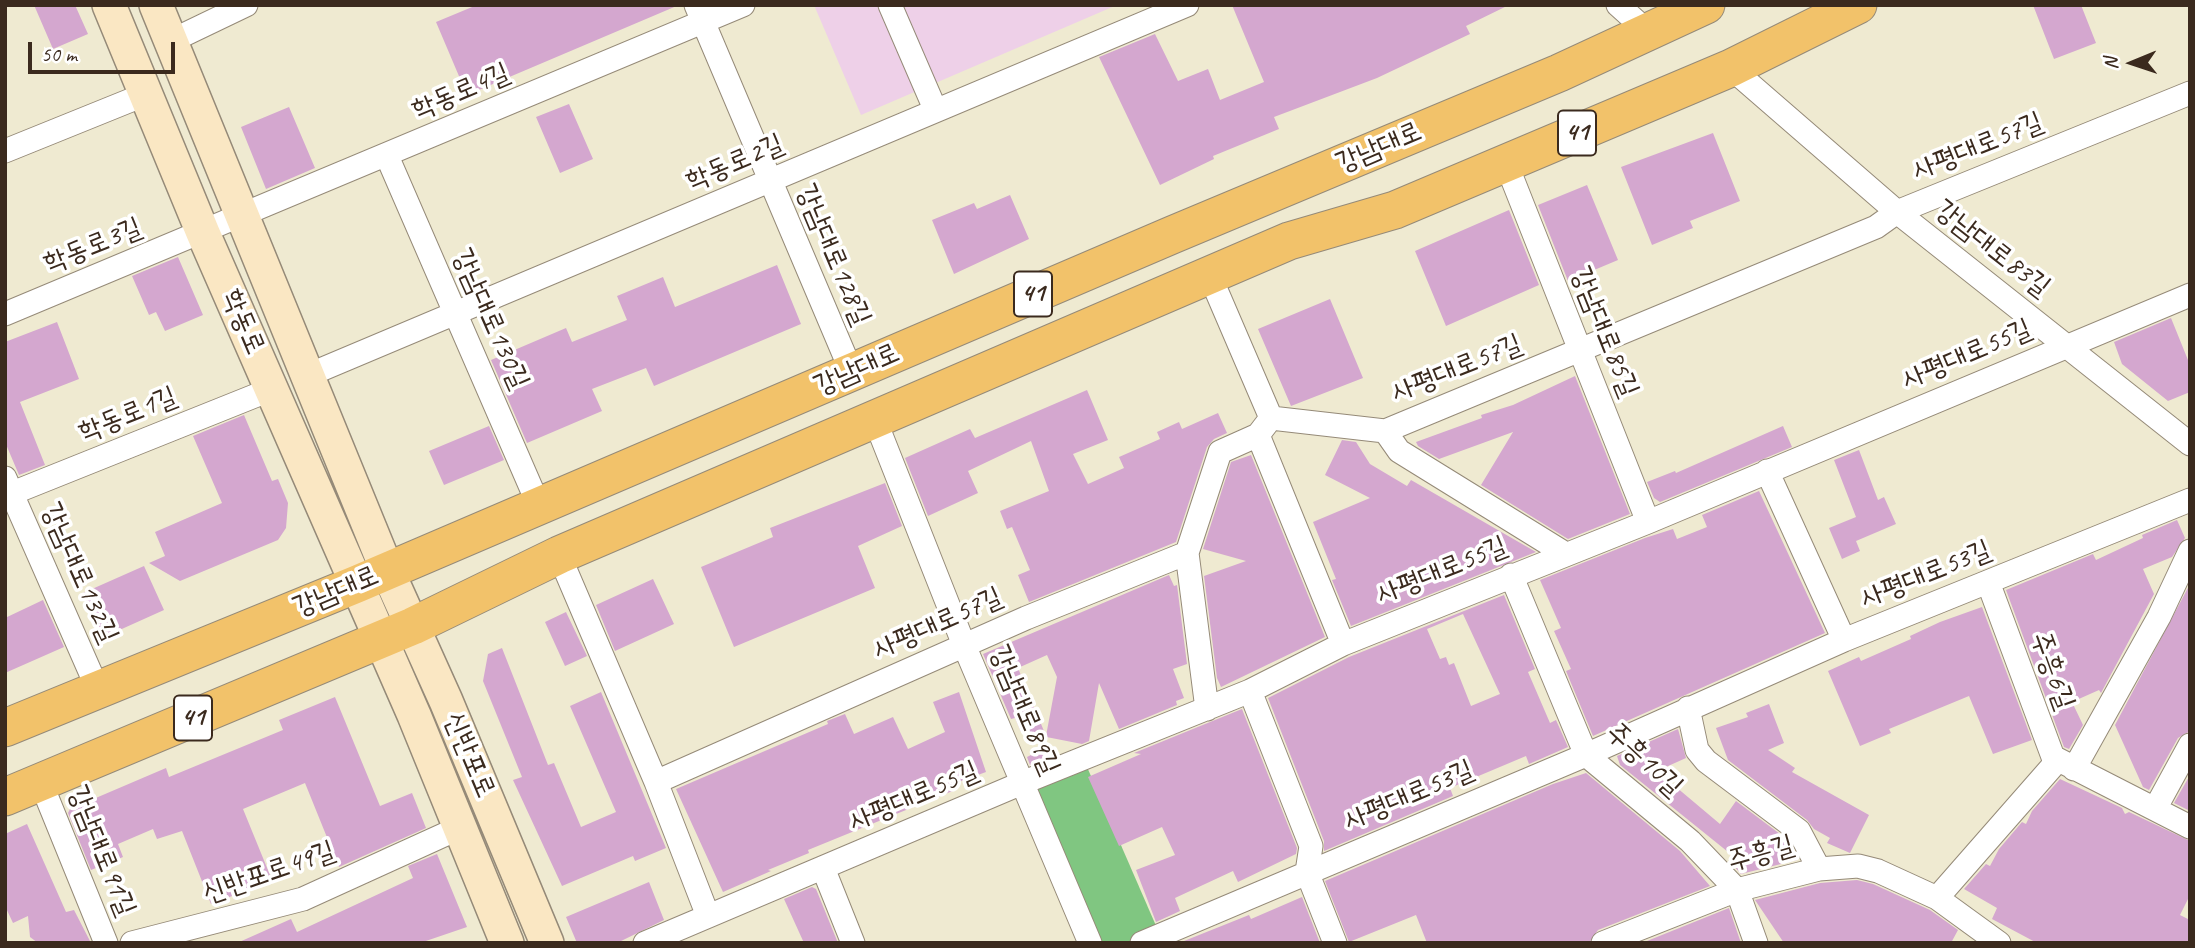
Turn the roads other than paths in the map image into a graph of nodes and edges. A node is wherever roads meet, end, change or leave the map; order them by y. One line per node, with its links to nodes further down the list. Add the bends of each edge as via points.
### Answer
1 (109, 5): 15 (main road, 학동로)
2 (156, 5): 12 (main road, 학동로)
3 (246, 5): 12 (street)
4 (743, 5): 10 (street, 학동로4길)
5 (890, 5): 16 (street)
6 (1187, 5): 16 (street, 학동로2길)
7 (1618, 5): 11 (street)
8 (1706, 5): 11 (main road, 강남대로 / 41)
9 (1858, 5): 13 (main road, 강남대로 / 41)
10 (700, 14): 18 (street, 학동로4길); 20 (street, 강남대로128길)
11 (1648, 32): 30 (main road, 강남대로 / 41)
12 (171, 41): 22 (main road, 학동로)
13 (1731, 68): 19 (main road, 강남대로 / 41); 21 (street, 강남대로83길)
14 (2190, 93): 21 (street, 사평대로57길)
15 (146, 94): 17 (street); 23 (main road, 학동로)
16 (935, 109): 20 (street, 학동로2길)
17 (5, 151)
18 (387, 156): 22 (street, 학동로4길); 27 (street, 강남대로130길)
19 (1506, 163): 24 (main road, 강남대로 / 41, via 1395,210 1289,241); 29 (street, 강남대로85길)
20 (768, 181): 27 (street, 학동로2길); 30 (street, 강남대로128길)
21 (1897, 212): 28 (street, 강남대로83길); 29 (street, 사평대로57길, via 1876,227)
22 (242, 215): 23 (street, 학동로4길); 31 (main road, 학동로)
23 (203, 233): 26 (street, 학동로3길); 32 (main road, 학동로)
24 (1210, 276): 33 (main road, 강남대로 / 41); 34 (street)
25 (2190, 295): 28 (street, 사평대로55길)
26 (5, 314)
27 (455, 315): 31 (street, 학동로2길); 40 (street, 강남대로130길)
28 (2067, 345): 36 (street, 강남대로83길); 37 (street, 사평대로55길)
29 (1579, 351): 35 (street, 사평대로57길); 41 (street, 강남대로85길)
30 (852, 373): 40 (main road, 강남대로 / 41)
31 (306, 376): 47 (main road, 학동로)
32 (272, 389): 38 (street, 학동로1길); 47 (main road, 학동로)
33 (874, 420): 45 (main road, 강남대로 / 41); 52 (street, 강남대로89길)
34 (1265, 426): 35 (street, 사평대로57길); 43 (street, via 1220,452); 51 (street)
35 (1385, 431): 44 (street, 사평대로55길, via 1399,450)
36 (2190, 444)
37 (1767, 471): 41 (street, 사평대로55길); 50 (street)
38 (8, 489): 54 (street, 강남대로132길)
39 (2189, 502): 48 (street, 사평대로53길)
40 (539, 506): 47 (main road, 강남대로 / 41)
41 (1648, 522): 44 (street, 사평대로55길)
42 (2190, 551): 60 (street, 주흥6길, via 2165,605)
43 (1187, 553): 52 (street, 사평대로57길); 56 (street)
44 (1564, 553): 46 (street, 사평대로55길)
45 (559, 555): 49 (main road, 강남대로 / 41); 61 (street)
46 (1511, 575): 51 (street, 사평대로55길); 59 (street, 주흥10길)
47 (372, 577): 49 (main road, 신반포로); 54 (main road, 강남대로 / 41)
48 (1988, 582): 50 (street, 사평대로53길); 60 (street, 주흥6길, via 2053,757)
49 (396, 632): 62 (main road, 강남대로 / 41); 67 (main road, 신반포로); 78 (main road, 신반포로)
50 (1844, 640): 55 (street, 사평대로53길)
51 (1343, 644): 53 (street, 사평대로55길)
52 (964, 645): 61 (street, 사평대로57길); 63 (street, 강남대로89길)
53 (1250, 691): 56 (street, 사평대로55길); 70 (street, via 1311,846)
54 (99, 692): 57 (main road, 강남대로 / 41)
55 (1688, 708): 59 (street, 사평대로53길); 69 (street, via 1697,750 1799,831)
56 (1207, 709): 63 (street, 사평대로55길)
57 (5, 728)
58 (2190, 745): 65 (street)
59 (1586, 755): 70 (street, 사평대로53길); 71 (street, 주흥10길, via 1690,841)
60 (2066, 764): 65 (street); 72 (street)
61 (656, 782): 73 (street)
62 (41, 783): 64 (main road, 강남대로 / 41); 75 (street, 강남대로91길)
63 (1022, 783): 68 (street, 사평대로55길); 81 (street, 강남대로89길)
64 (5, 797)
65 (2155, 809): 66 (street)
66 (2190, 827)
67 (459, 828): 76 (street, 신반포로49길, via 303,899); 77 (main road, 신반포로)
68 (823, 868): 73 (street, 사평대로55길); 80 (street)
69 (1819, 869): 71 (street, 주흥길); 72 (street, 주흥길, via 1858,866)
70 (1307, 872): 74 (street, 사평대로53길); 83 (street)
71 (1737, 890): 84 (street, 주흥길); 85 (street)
72 (1937, 898): 86 (street, 주흥길)
73 (708, 916): 79 (street, 사평대로55길)
74 (1197, 932): 82 (street, 사평대로53길)
75 (106, 943)
76 (132, 943)
77 (507, 943)
78 (547, 943)
79 (645, 943)
80 (853, 943)
81 (1090, 943)
82 (1142, 943)
83 (1335, 943)
84 (1603, 943)
85 (1756, 943)
86 (1999, 943)

